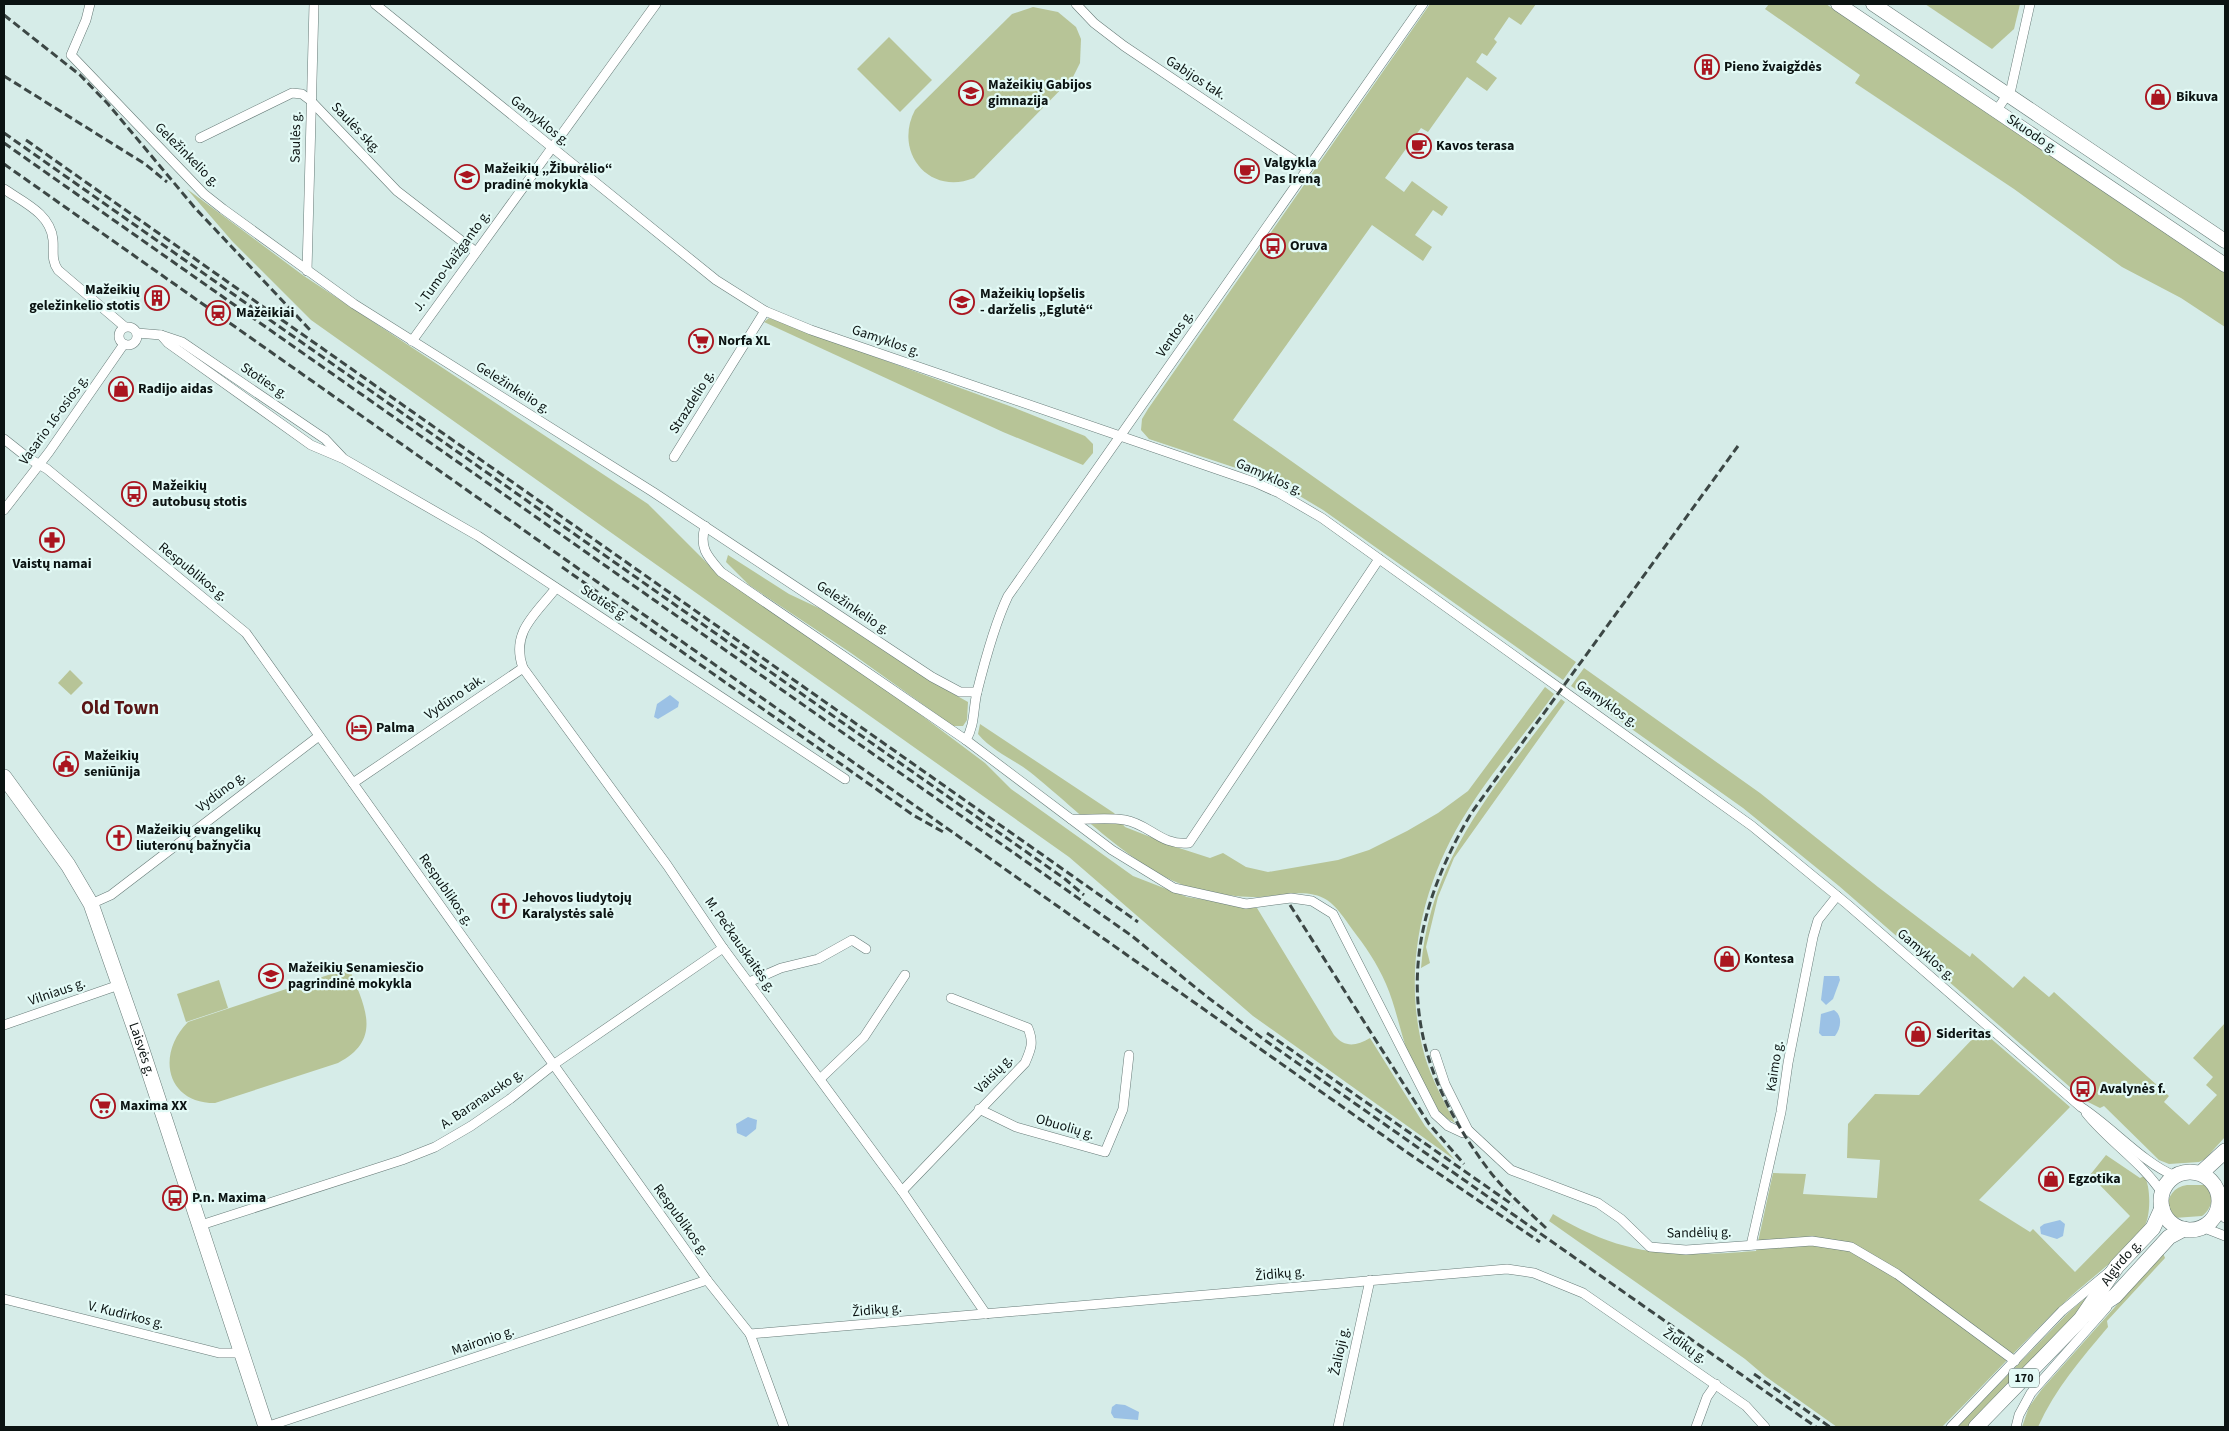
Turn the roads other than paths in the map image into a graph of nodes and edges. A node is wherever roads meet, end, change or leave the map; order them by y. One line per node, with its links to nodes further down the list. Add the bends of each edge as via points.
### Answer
1 (90, 4): 20 (street, Geležinkelio g., via 70,55 204,194)
2 (314, 4): 11 (street, Saulės g.)
3 (375, 4): 14 (street, Gamyklos g.)
4 (656, 4): 14 (street, J. Tumo-Vaižganto g.)
5 (1076, 4): 15 (street, Gabijos tak., via 1124,46)
6 (1423, 4): 15 (street, Ventos g.)
7 (1838, 4): 12 (main road, Skuodo g.)
8 (1873, 4): 10 (main road, Skuodo g.)
9 (2030, 4): 10 (street, via 2013,82)
10 (2007, 95): 12 (street); 17 (main road, Skuodo g.)
11 (310, 100): 13 (street, Saulės skg., via 302,94 292,94); 18 (street, Saulės skg., via 397,191); 20 (street, Saulės g.)
12 (1997, 110): 19 (main road, Skuodo g.)
13 (200, 138)
14 (550, 148): 18 (street, J. Tumo-Vaižganto g.); 21 (street, Gamyklos g., via 716,280)
15 (1307, 169): 27 (street, Ventos g.)
16 (4, 189): 22 (street, via 47,219 53,239 54,264 58,270)
17 (2225, 241)
18 (476, 252): 25 (street, J. Tumo-Vaižganto g.)
19 (2225, 265)
20 (307, 271): 25 (street, Geležinkelio g.)
21 (765, 311): 27 (street, Gamyklos g., via 811,330); 29 (street, Strazdelio g.)
22 (125, 327): 23 (street, via 131,326); 26 (street, via 118,336)
23 (137, 333): 24 (street, Stoties g.); 26 (street, via 133,344)
24 (161, 335): 30 (street, Stoties g., via 311,445); 30 (street, Stoties g., via 182,342 326,439)
25 (412, 341): 33 (street, Geležinkelio g.)
26 (124, 344): 31 (street, Vasario 16-osios g.)
27 (1122, 436): 34 (street, Gamyklos g., via 1279,493 1322,518); 37 (street, Ventos g., via 1008,596)
28 (4, 439): 31 (street, Respublikos g.)
29 (674, 457)
30 (344, 459): 35 (street, Stoties g., via 478,536)
31 (39, 465): 32 (street, Vasario 16-osios g.); 38 (street, Respublikos g., via 246,634)
32 (4, 510)
33 (705, 526): 37 (street, Geležinkelio g., via 932,677 960,692); 39 (street, via 701,541 721,572)
34 (1379, 559): 43 (street, via 1189,843 1167,841 1126,820); 44 (street, Gamyklos g., via 1737,815)
35 (556, 588): 36 (street, M. Pečkauskaitės g., via 522,632 518,645); 41 (street, Stoties g.)
36 (523, 668): 42 (street, Vydūno tak.); 46 (street, M. Pečkauskaitės g., via 667,865)
37 (977, 692): 39 (street, Ventos g., via 973,724)
38 (319, 736): 42 (street, Respublikos g.); 45 (street, Vydūno g., via 111,895)
39 (966, 740): 43 (street)
40 (4, 778): 45 (main road, Laisvės g., via 68,865)
41 (845, 779)
42 (353, 783): 55 (street, Respublikos g.)
43 (1070, 818): 59 (street, via 1112,850 1174,888 1246,904 1291,898 1312,901 1333,914 1435,1114 1463,1133)
44 (1837, 896): 57 (street, Gamyklos g.); 71 (street, Kaimo g., via 1818,920 1813,937 1781,1112)
45 (91, 904): 50 (main road, Laisvės g.)
46 (723, 948): 49 (street, M. Pečkauskaitės g.); 55 (street, A. Baranausko g.)
47 (866, 949): 49 (street, via 852,940 818,959 781,968)
48 (905, 975): 56 (street, via 864,1037)
49 (749, 982): 56 (street, M. Pečkauskaitės g.)
50 (119, 986): 52 (street, Vilniaus g.); 67 (main road, Laisvės g.)
51 (951, 998): 58 (street, Vaisių g., via 1028,1028 1032,1040 1032,1049 1025,1063)
52 (4, 1025)
53 (1129, 1054): 58 (street, Obuolių g., via 1123,1109 1105,1152 1016,1127)
54 (1435, 1054): 59 (street, Sandėlių g., via 1445,1084)
55 (553, 1065): 67 (street, A. Baranausko g., via 510,1099 435,1147); 73 (street, Respublikos g.)
56 (820, 1080): 64 (street, M. Pečkauskaitės g.)
57 (2082, 1107): 62 (street, Gamyklos g., via 2156,1166); 65 (street, Gamyklos g., via 2097,1127 2143,1170)
58 (979, 1109): 64 (street, Vaisių g.)
59 (1468, 1130): 71 (street, Sandėlių g., via 1511,1170 1598,1203 1650,1246 1686,1250)
60 (2225, 1151): 61 (main road)
61 (2201, 1173): 62 (main road, via 2183,1172); 66 (main road, via 2213,1182)
62 (2175, 1176): 65 (main road, Algirdo g., via 2167,1184)
63 (2225, 1180): 66 (main road)
64 (902, 1191): 77 (street, M. Pečkauskaitės g.)
65 (2162, 1201): 69 (main road, via 2170,1222); 72 (main road, Algirdo g. / 170, via 2153,1228)
66 (2221, 1208): 68 (main road)
67 (198, 1226): 80 (main road, Laisvės g.)
68 (2202, 1228): 69 (main road); 70 (street)
69 (2184, 1229): 75 (main road, Algirdo g. / 170, via 2169,1237)
70 (2225, 1236)
71 (1750, 1245): 81 (street, Sandėlių g., via 1812,1241 1851,1247 1897,1274)
72 (2117, 1266): 78 (main road, Algirdo g. / 170); 81 (street, via 2062,1311)
73 (707, 1280): 79 (street, Respublikos g.); 83 (street, Maironio g.)
74 (1370, 1280): 77 (street, Židikų g.); 82 (street, Židikų g., via 1507,1269 1534,1273 1583,1294); 85 (street, Žalioji g.)
75 (2115, 1296): 78 (main road, Algirdo g. / 170); 90 (street, via 2031,1393)
76 (4, 1299): 80 (street, V. Kudirkos g., via 219,1352)
77 (986, 1314): 79 (street, Židikų g.)
78 (2076, 1324): 89 (main road, Algirdo g. / 170)
79 (750, 1334): 84 (street, Respublikos g.)
80 (242, 1353): 83 (main road, Laisvės g.)
81 (2016, 1361): 88 (street)
82 (1716, 1384): 86 (street, via 1707,1397); 87 (street, Židikų g., via 1746,1406)
83 (266, 1427)
84 (784, 1427)
85 (1338, 1427)
86 (1696, 1427)
87 (1765, 1427)
88 (1951, 1427)
89 (1976, 1427)
90 (2016, 1427)

